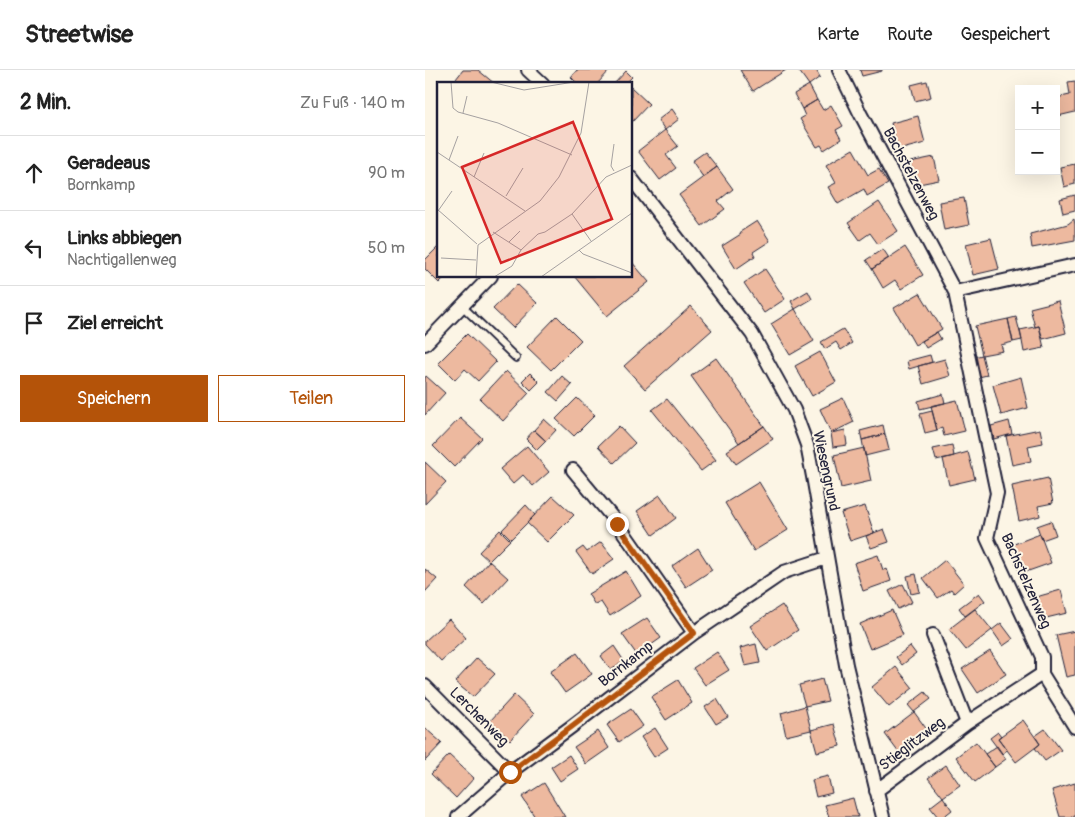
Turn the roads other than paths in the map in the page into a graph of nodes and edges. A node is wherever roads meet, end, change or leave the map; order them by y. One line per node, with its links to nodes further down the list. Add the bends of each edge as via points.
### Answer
1 (528, 70): 3 (street)
2 (839, 70): 7 (street, Bachstelzenweg)
3 (541, 82)
4 (633, 181): 12 (street, Wiesengrund, via 752,334 795,410 807,445)
5 (1075, 265): 7 (street)
6 (489, 278): 8 (street)
7 (955, 292): 15 (street, Bachstelzenweg, via 997,493 987,538 1042,656)
8 (462, 306): 9 (street); 10 (lane)
9 (425, 344)
10 (516, 358)
11 (573, 470): 13 (street, via 617,524)
12 (827, 558): 13 (street, Bornkamp, via 784,572); 20 (street, Wiesengrund, via 846,665)
13 (694, 633): 19 (street, Bornkamp)
14 (933, 635): 17 (street, Stieglitzweg)
15 (1043, 674): 17 (street, Stieglitzweg); 18 (street, Bachstelzenweg)
16 (425, 686): 19 (street, Lerchenweg)
17 (967, 723): 20 (street, Stieglitzweg)
18 (1075, 727)
19 (510, 772): 21 (street, Bornkamp)
20 (876, 791): 22 (street, Wiesengrund)
21 (458, 817)
22 (883, 817)

